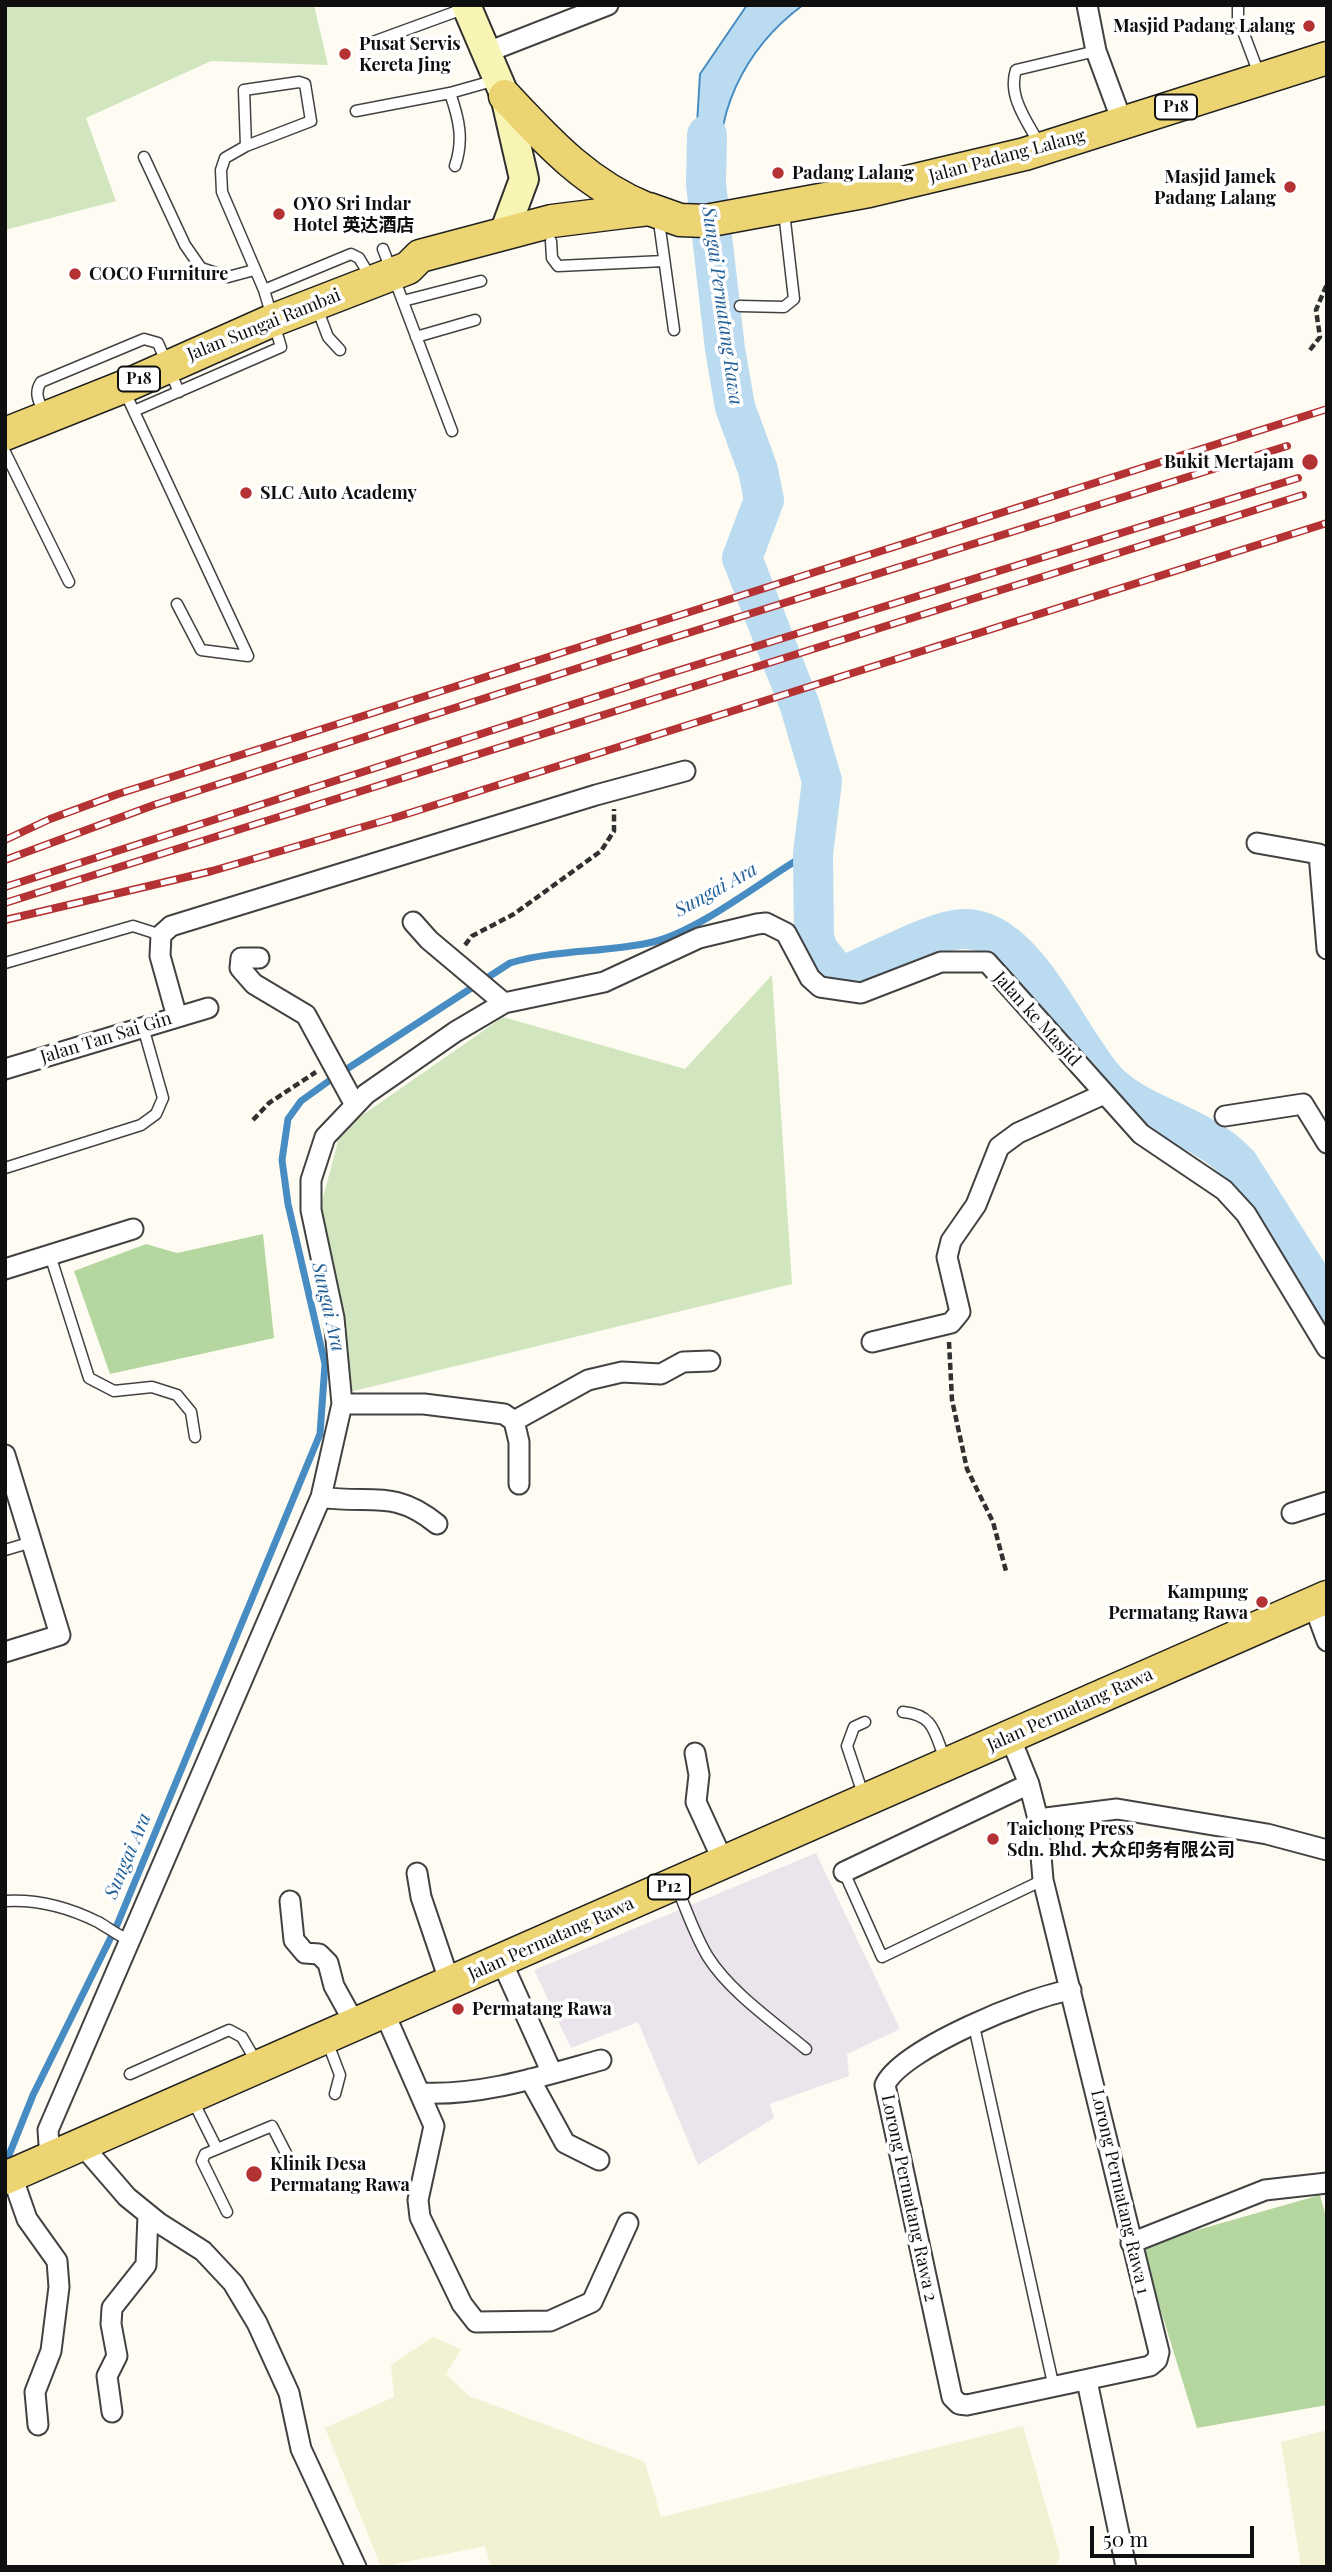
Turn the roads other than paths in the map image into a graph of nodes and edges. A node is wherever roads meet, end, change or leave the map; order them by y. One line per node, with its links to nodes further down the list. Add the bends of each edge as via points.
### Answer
1 (608, 5): 7 (street)
2 (1087, 5): 6 (street)
3 (1238, 5): 9 (lane, via 1238,18)
4 (467, 6): 5 (lane); 7 (street)
5 (370, 43)
6 (1096, 51): 13 (street); 15 (lane, via 1016,70 1014,95)
7 (485, 53): 10 (street)
8 (1327, 58): 9 (main road, Jalan Padang Lalang / P18)
9 (1262, 81): 13 (main road, Jalan Padang Lalang / P18)
10 (501, 88): 11 (lane); 19 (main road, via 558,153 581,172 620,198); 20 (street, via 524,179)
11 (450, 93): 12 (lane); 17 (lane, via 461,149)
12 (356, 111)
13 (1123, 124): 15 (main road, Jalan Padang Lalang / P18)
14 (246, 146): 14 (lane, via 311,121 305,84 244,90); 23 (lane, via 225,158 220,170 222,192)
15 (1042, 149): 18 (main road, Jalan Padang Lalang / P18)
16 (144, 157): 23 (lane, via 185,245 201,268 228,277)
17 (454, 166)
18 (784, 208): 19 (main road, Jalan Padang Lalang / P18, via 730,218); 28 (lane, via 794,299 784,307)
19 (669, 220): 20 (main road, Jalan Sungai Rambai / P18, via 552,221); 21 (main road, Jalan Padang Lalang / P18); 22 (lane)
20 (504, 233): 24 (main road, Jalan Sungai Rambai / P18, via 420,256)
21 (551, 241): 22 (lane, via 552,258 558,266); 24 (main road, Jalan Sungai Rambai / P18, via 423,275)
22 (664, 261): 31 (lane)
23 (254, 270): 26 (lane)
24 (392, 275): 25 (lane); 26 (lane, via 351,254); 27 (main road, Jalan Sungai Rambai / P18); 32 (lane)
25 (481, 281)
26 (264, 290): 29 (lane)
27 (316, 304): 29 (main road, Jalan Sungai Rambai / P18); 33 (lane, via 328,337)
28 (740, 306)
29 (271, 320): 34 (main road, Jalan Sungai Rambai / P18)
30 (475, 320): 32 (lane)
31 (674, 330)
32 (416, 337): 37 (lane)
33 (340, 350)
34 (173, 379): 35 (main road, Jalan Sungai Rambai / P18); 36 (lane, via 158,344 144,339 41,382 37,397)
35 (128, 399): 36 (main road, Jalan Sungai Rambai / P18); 41 (lane, via 248,656 201,650)
36 (46, 415): 38 (main road, Jalan Sungai Rambai / P18)
37 (452, 431)
38 (5, 434)
39 (5, 452): 40 (lane)
40 (69, 582)
41 (177, 604)
42 (685, 771): 45 (street, via 596,794 171,926)
43 (1256, 843): 46 (street, via 1319,853)
44 (414, 922): 49 (street)
45 (161, 935): 48 (lane, via 133,926); 51 (street, via 160,956)
46 (1327, 949)
47 (259, 958): 55 (street, via 241,958 240,968 254,984 306,1015)
48 (5, 963)
49 (499, 998): 54 (street, Jalan ke Masjid, via 604,982 699,938 766,923 786,933 810,978 820,987 861,993 941,962 987,962); 55 (street, Jalan ke Masjid)
50 (208, 1008): 51 (street, Jalan Tan Sai Gin)
51 (177, 1017): 52 (street, Jalan Tan Sai Gin)
52 (143, 1027): 53 (street, Jalan Tan Sai Gin); 58 (lane, via 163,1098 156,1114 141,1125)
53 (5, 1069)
54 (1104, 1094): 62 (street, via 1018,1133 999,1147 976,1205 951,1241 947,1257 960,1312 951,1324); 63 (street, Jalan ke Masjid, via 1141,1134 1224,1190 1246,1214)
55 (352, 1102): 65 (street, Jalan ke Masjid, via 325,1137 312,1180 311,1210 334,1318)
56 (1225, 1116): 57 (street, via 1303,1104)
57 (1327, 1143)
58 (5, 1168)
59 (133, 1230): 60 (street)
60 (50, 1255): 61 (street); 67 (lane, via 89,1378 114,1391 152,1387 177,1395 191,1412)
61 (5, 1269)
62 (872, 1342)
63 (1327, 1348)
64 (710, 1361): 66 (street, via 683,1362 661,1374 622,1372 589,1380)
65 (342, 1404): 66 (street, via 424,1404 504,1415); 70 (street, Jalan ke Masjid)
66 (514, 1421): 69 (street)
67 (195, 1437)
68 (6, 1460): 74 (street)
69 (519, 1485)
70 (321, 1497): 73 (street, via 405,1503); 95 (street, Jalan ke Masjid)
71 (1327, 1502): 72 (street)
72 (1292, 1513)
73 (437, 1524)
74 (32, 1542): 75 (lane); 78 (street, via 60,1635)
75 (5, 1550)
76 (1320, 1600): 77 (street); 81 (main road, Jalan Permatang Rawa / P12)
77 (1327, 1641)
78 (5, 1653)
79 (903, 1712): 83 (lane, via 920,1714 929,1723)
80 (865, 1722): 85 (lane, via 854,1727 846,1746)
81 (1010, 1737): 83 (main road, Jalan Permatang Rawa / P12); 84 (street, Lorong Permatang Rawa 1)
82 (695, 1753): 88 (street, via 699,1775 696,1802)
83 (947, 1765): 85 (main road, Jalan Permatang Rawa / P12)
84 (1029, 1784): 86 (street, Lorong Permatang Rawa 1); 89 (street)
85 (865, 1801): 88 (main road, Jalan Permatang Rawa / P12)
86 (1038, 1819): 87 (street, via 1117,1810 1267,1834); 91 (street, Lorong Permatang Rawa 1)
87 (1327, 1850)
88 (724, 1863): 92 (main road, Jalan Permatang Rawa / P12)
89 (844, 1872): 91 (lane, via 882,1957)
90 (417, 1873): 97 (street)
91 (1043, 1880): 98 (street, Lorong Permatang Rawa 1)
92 (676, 1884): 96 (main road, Jalan Permatang Rawa / P12); 103 (lane, via 718,1971)
93 (5, 1901): 95 (lane, via 54,1904)
94 (289, 1901): 100 (street, via 293,1940 305,1953 319,1954 328,1963 334,1986)
95 (129, 1940): 114 (street, Jalan ke Masjid, via 48,2130)
96 (501, 1961): 97 (main road, Jalan Permatang Rawa / P12); 106 (street)
97 (450, 1983): 99 (main road, Jalan Permatang Rawa / P12)
98 (1071, 1990): 101 (street, Lorong Permatang Rawa 2, via 1037,1998); 122 (street, Lorong Permatang Rawa 1)
99 (384, 2012): 100 (main road, Jalan Permatang Rawa / P12); 109 (street)
100 (355, 2024): 102 (main road, Jalan Permatang Rawa / P12)
101 (974, 2026): 124 (lane); 124 (street, Lorong Permatang Rawa 2, via 907,2058 890,2073 885,2085 952,2397 967,2405)
102 (325, 2037): 105 (main road, Jalan Permatang Rawa / P12); 110 (lane, via 340,2075)
103 (806, 2049)
104 (601, 2060): 106 (street)
105 (259, 2067): 107 (lane, via 242,2037 229,2030); 111 (main road, Jalan Permatang Rawa / P12)
106 (552, 2073): 108 (street)
107 (130, 2074)
108 (530, 2079): 109 (street, via 451,2095); 115 (street, via 565,2143)
109 (421, 2093): 121 (street, via 434,2126 418,2200 420,2217 461,2304 476,2322 550,2321 592,2302)
110 (335, 2094)
111 (191, 2097): 112 (main road, Jalan Permatang Rawa / P12); 113 (lane)
112 (82, 2145): 114 (main road, Jalan Permatang Rawa / P12); 120 (street, via 94,2163)
113 (217, 2149): 116 (lane, via 272,2126); 119 (lane, via 205,2154 202,2161)
114 (50, 2160): 117 (main road, Jalan Permatang Rawa / P12)
115 (599, 2160)
116 (290, 2161)
117 (8, 2177): 126 (street, via 27,2219 57,2261 59,2287 51,2351 35,2392)
118 (1327, 2183): 122 (street, via 1265,2190)
119 (227, 2212)
120 (148, 2215): 125 (street, via 146,2264 112,2308 117,2356 107,2376); 127 (street, via 203,2251 233,2283 257,2323 289,2393 301,2449)
121 (628, 2223)
122 (1131, 2243): 123 (street, Lorong Permatang Rawa 1, via 1159,2352 1157,2360 1150,2366)
123 (1087, 2381): 124 (street); 128 (street)
124 (1055, 2389)
125 (112, 2412)
126 (38, 2425)
127 (356, 2567)
128 (1126, 2567)

